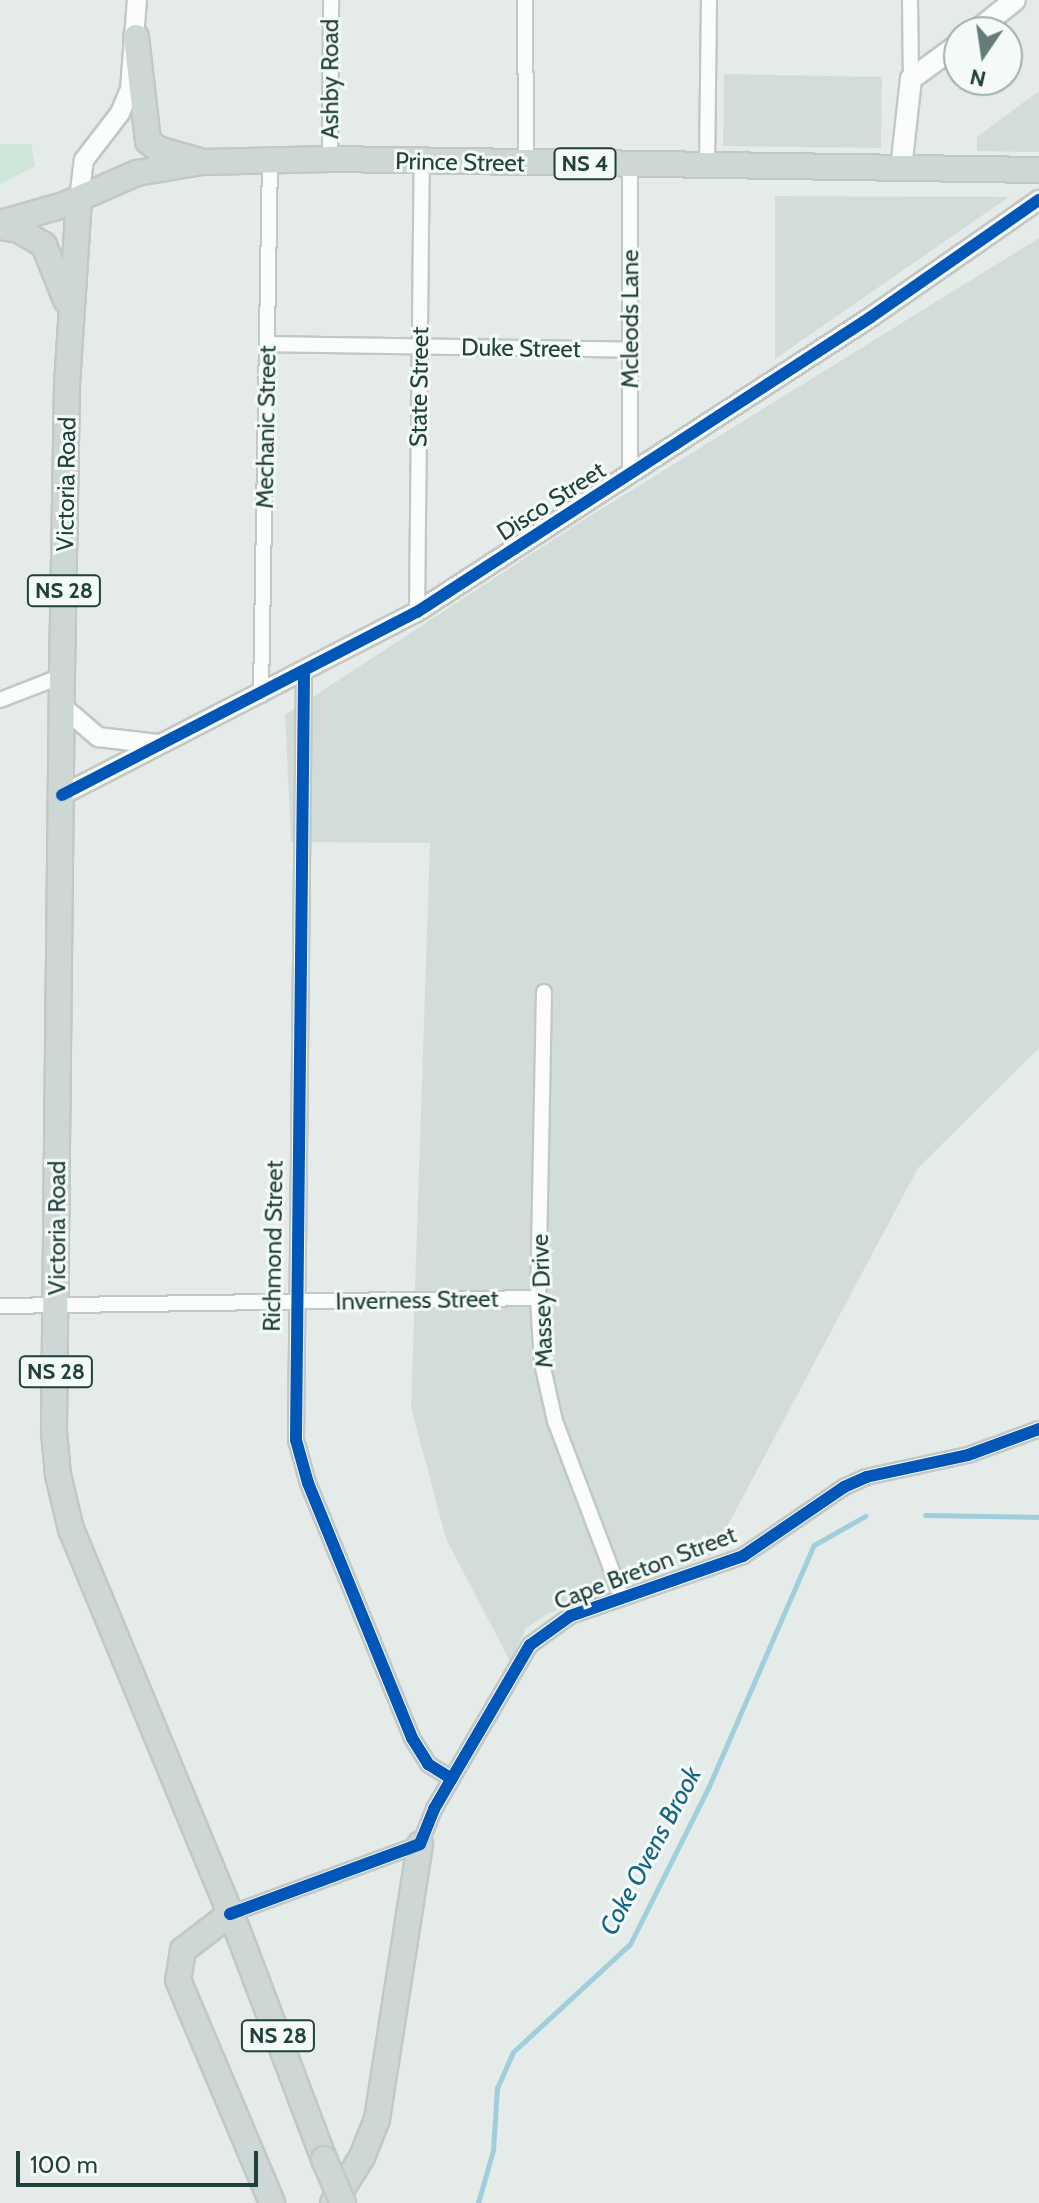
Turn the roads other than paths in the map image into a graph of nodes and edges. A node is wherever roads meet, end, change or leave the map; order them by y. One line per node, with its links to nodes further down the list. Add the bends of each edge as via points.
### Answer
1 (137, 0): 8 (street)
2 (331, 0): 12 (street, Ashby Road)
3 (525, 0): 15 (street)
4 (709, 0): 17 (street)
5 (910, 0): 10 (street)
6 (1015, 0): 7 (main road)
7 (995, 16)
8 (136, 37): 13 (main road, via 148,141); 20 (street, via 125,102 84,160)
9 (943, 56): 10 (main road)
10 (911, 79): 18 (main road)
11 (270, 159): 12 (main road, Prince Street / NS 4); 13 (main road, Prince Street / NS 4); 24 (street, Mechanic Street)
12 (330, 159): 14 (main road, Prince Street / NS 4)
13 (202, 162): 20 (main road, Prince Street / NS 4, via 137,173)
14 (422, 162): 15 (main road, Prince Street / NS 4); 25 (street, State Street)
15 (526, 163): 16 (main road, Prince Street / NS 4)
16 (630, 164): 17 (main road, Prince Street / NS 4); 26 (street, Mcleods Lane)
17 (707, 165): 18 (main road, Prince Street / NS 4)
18 (901, 169): 19 (main road, Prince Street / NS 4)
19 (1039, 170)
20 (79, 199): 22 (main road, NS 4); 23 (main road, Victoria Road / NS 28)
21 (1039, 200): 27 (street, Disco Street)
22 (0, 225): 23 (main road, via 44,245 56,267)
23 (71, 322): 30 (main road, Victoria Road / NS 28)
24 (267, 344): 25 (street, Duke Street); 31 (street, Mechanic Street)
25 (420, 347): 26 (street, Duke Street); 28 (street, State Street)
26 (630, 350): 27 (street, Mcleods Lane)
27 (630, 475): 28 (street, Disco Street)
28 (417, 612): 29 (street, Disco Street)
29 (304, 674): 31 (street, Disco Street); 38 (street, Richmond Street)
30 (62, 676): 32 (street); 33 (main road, Victoria Road / NS 28)
31 (261, 695): 34 (street, Disco Street)
32 (0, 700)
33 (62, 706): 34 (street, via 98,737); 35 (main road, Victoria Road / NS 28)
34 (161, 744): 35 (street, Disco Street)
35 (62, 795): 39 (main road, Victoria Road / NS 28)
36 (544, 992): 37 (street, Massey Drive)
37 (538, 1298): 38 (street, Inverness Street); 42 (street, Massey Drive, via 547,1394)
38 (295, 1302): 39 (street, Inverness Street); 43 (street, Richmond Street, via 293,1417 308,1483 417,1750)
39 (57, 1305): 40 (street, Inverness Street); 45 (main road, Victoria Road / NS 28, via 54,1432 67,1517)
40 (0, 1306)
41 (1039, 1429): 42 (street, Cape Breton Street, via 968,1455 866,1477 743,1556)
42 (622, 1597): 43 (street, Cape Breton Street, via 570,1616 530,1645)
43 (452, 1779): 44 (street, Cape Breton Street)
44 (420, 1844): 45 (street); 47 (main road, via 377,2119 362,2157)
45 (230, 1914): 46 (main road, via 183,1950 178,1980); 48 (main road, Victoria Road / NS 28, bridge)
46 (272, 2203)
47 (333, 2203)
48 (343, 2203)

